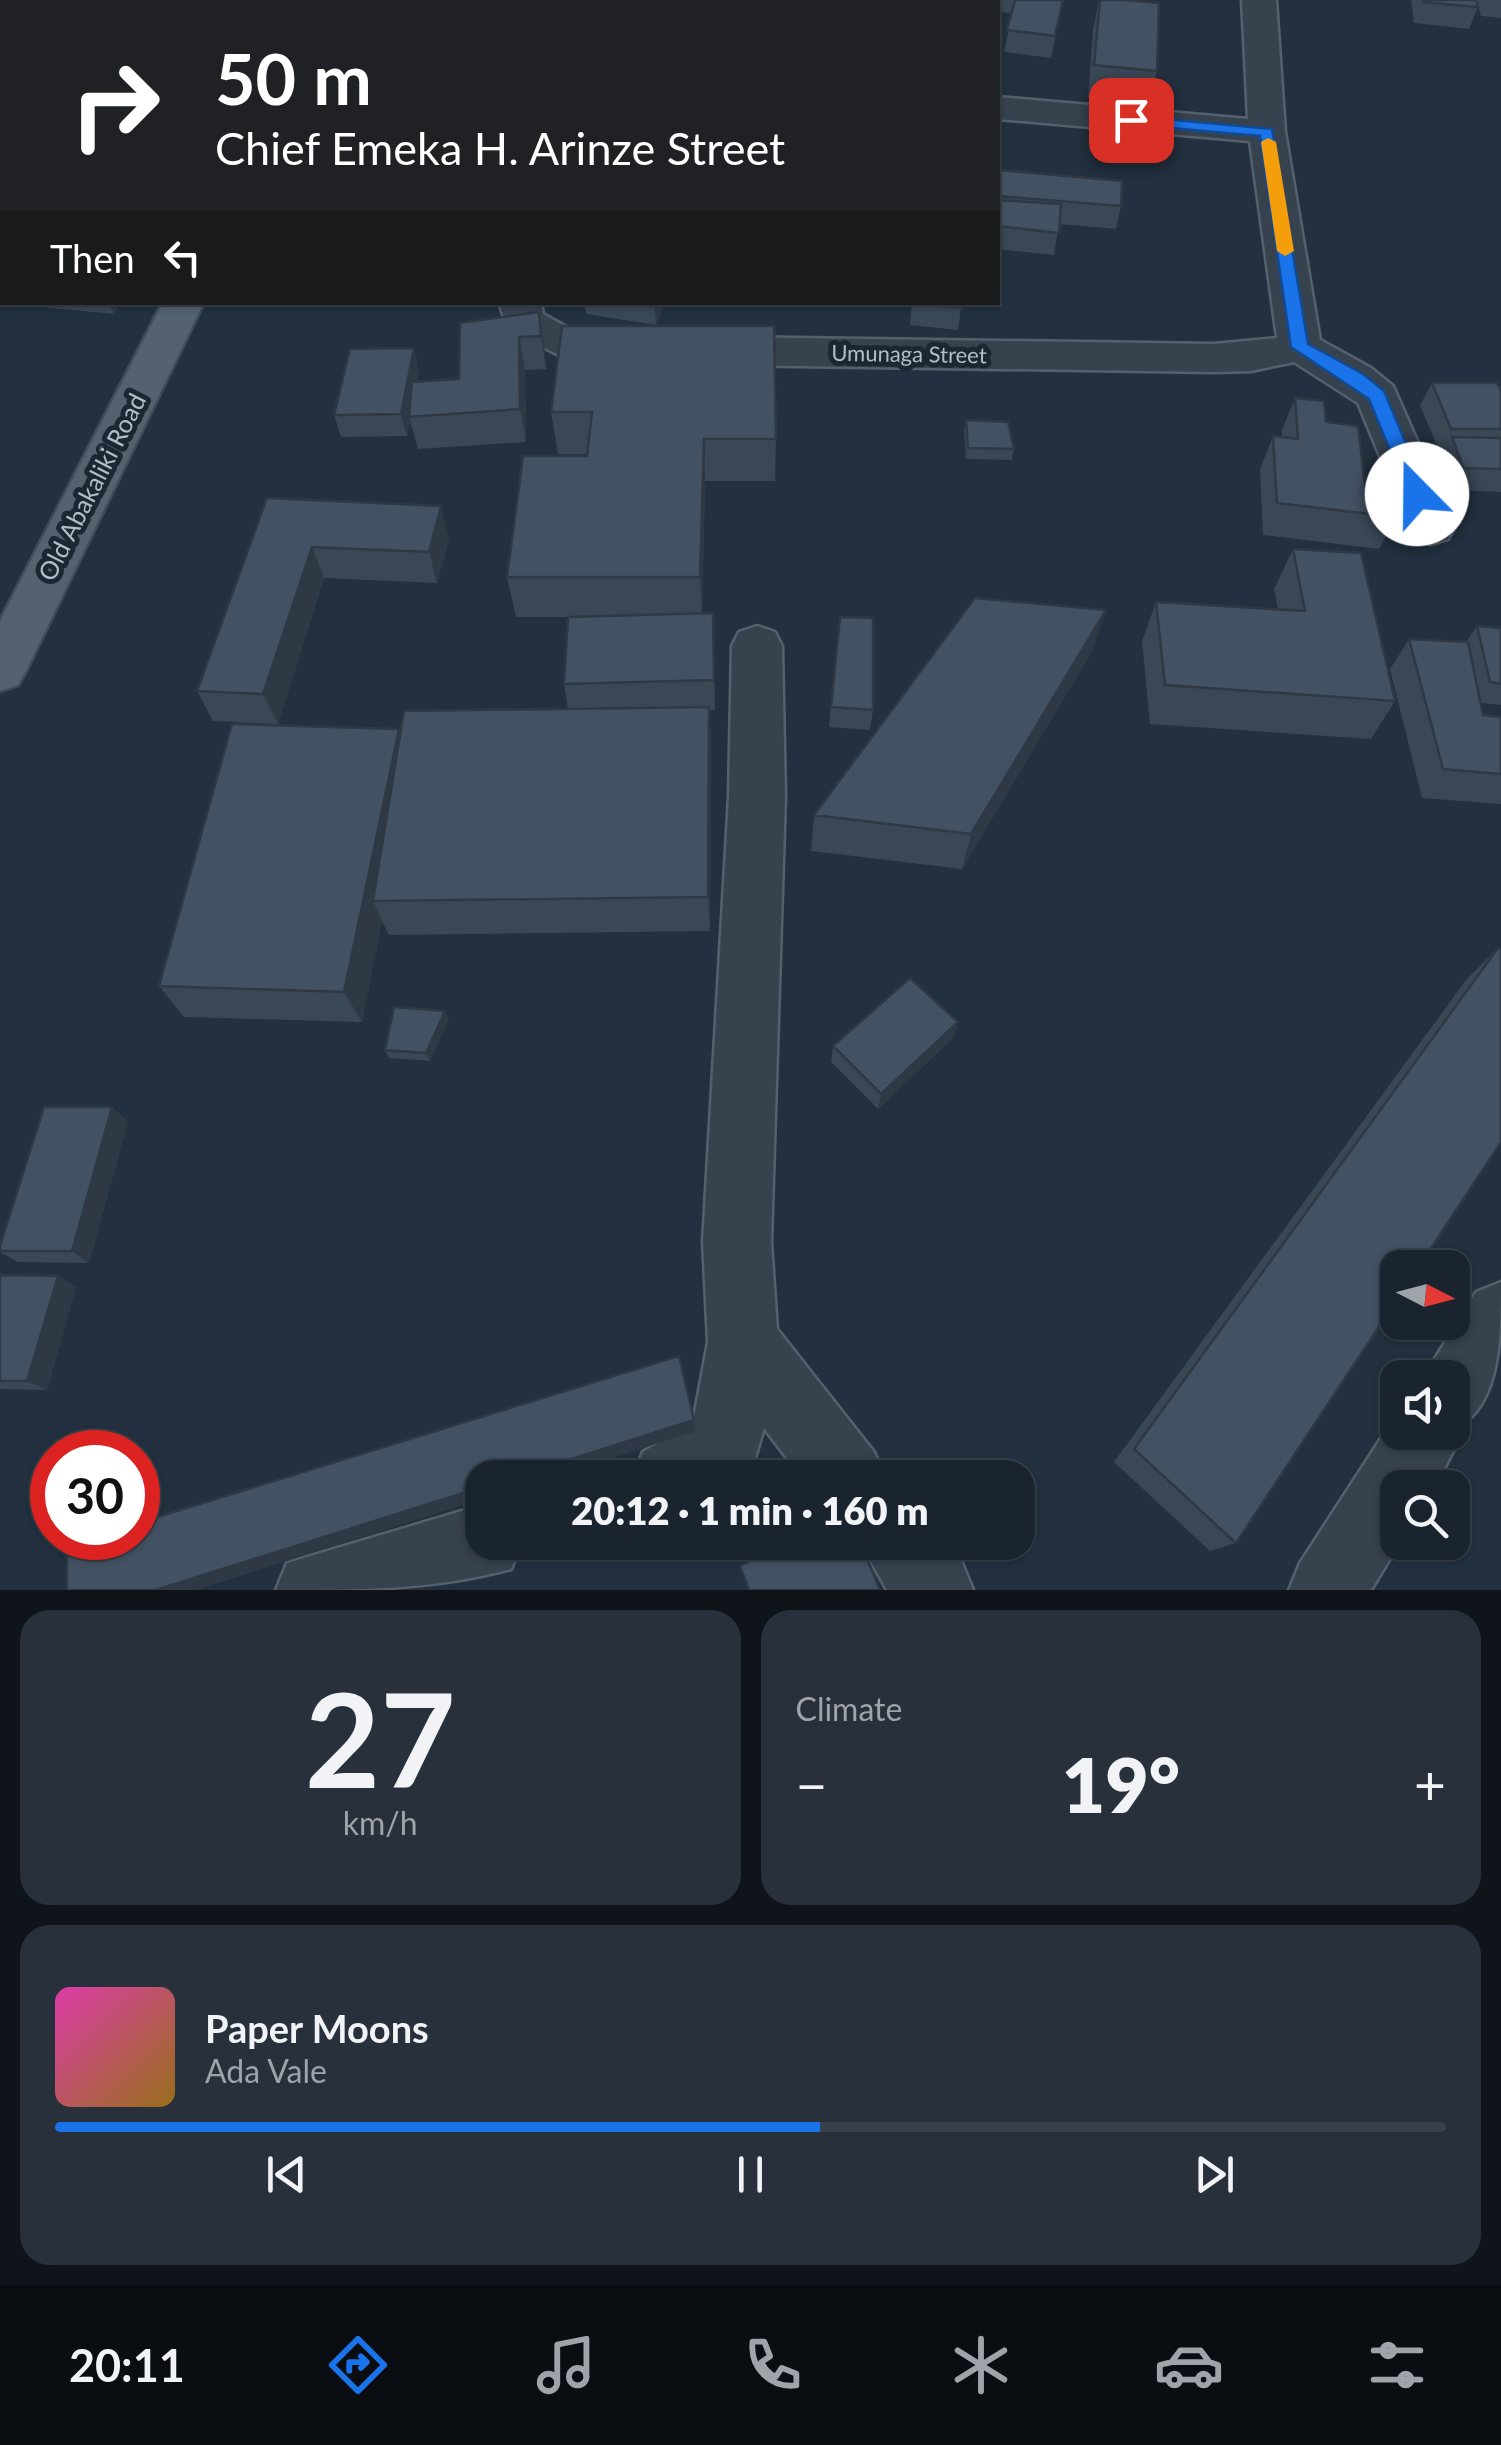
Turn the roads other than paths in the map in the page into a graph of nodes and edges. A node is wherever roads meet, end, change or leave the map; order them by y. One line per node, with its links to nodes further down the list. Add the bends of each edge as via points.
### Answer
1 (1259, 0): 3 (street)
2 (1000, 108): 3 (street)
3 (1267, 132): 6 (street)
4 (183, 305): 9 (main road, Old Abakaliki Road)
5 (522, 312): 6 (street, Umunaga Street, via 561,342 668,350 1250,358)
6 (1300, 347): 7 (street, via 1377,396)
7 (1430, 527)
8 (756, 646): 11 (street, via 757,797 736,1242)
9 (0, 671)
10 (1501, 1318): 12 (street)
11 (743, 1342): 14 (street, via 724,1445); 15 (street)
12 (1470, 1365)
13 (1416, 1450): 20 (street)
14 (699, 1460)
15 (834, 1460)
16 (465, 1547): 18 (street)
17 (912, 1560): 19 (street)
18 (314, 1590)
19 (935, 1590)
20 (1327, 1590)

